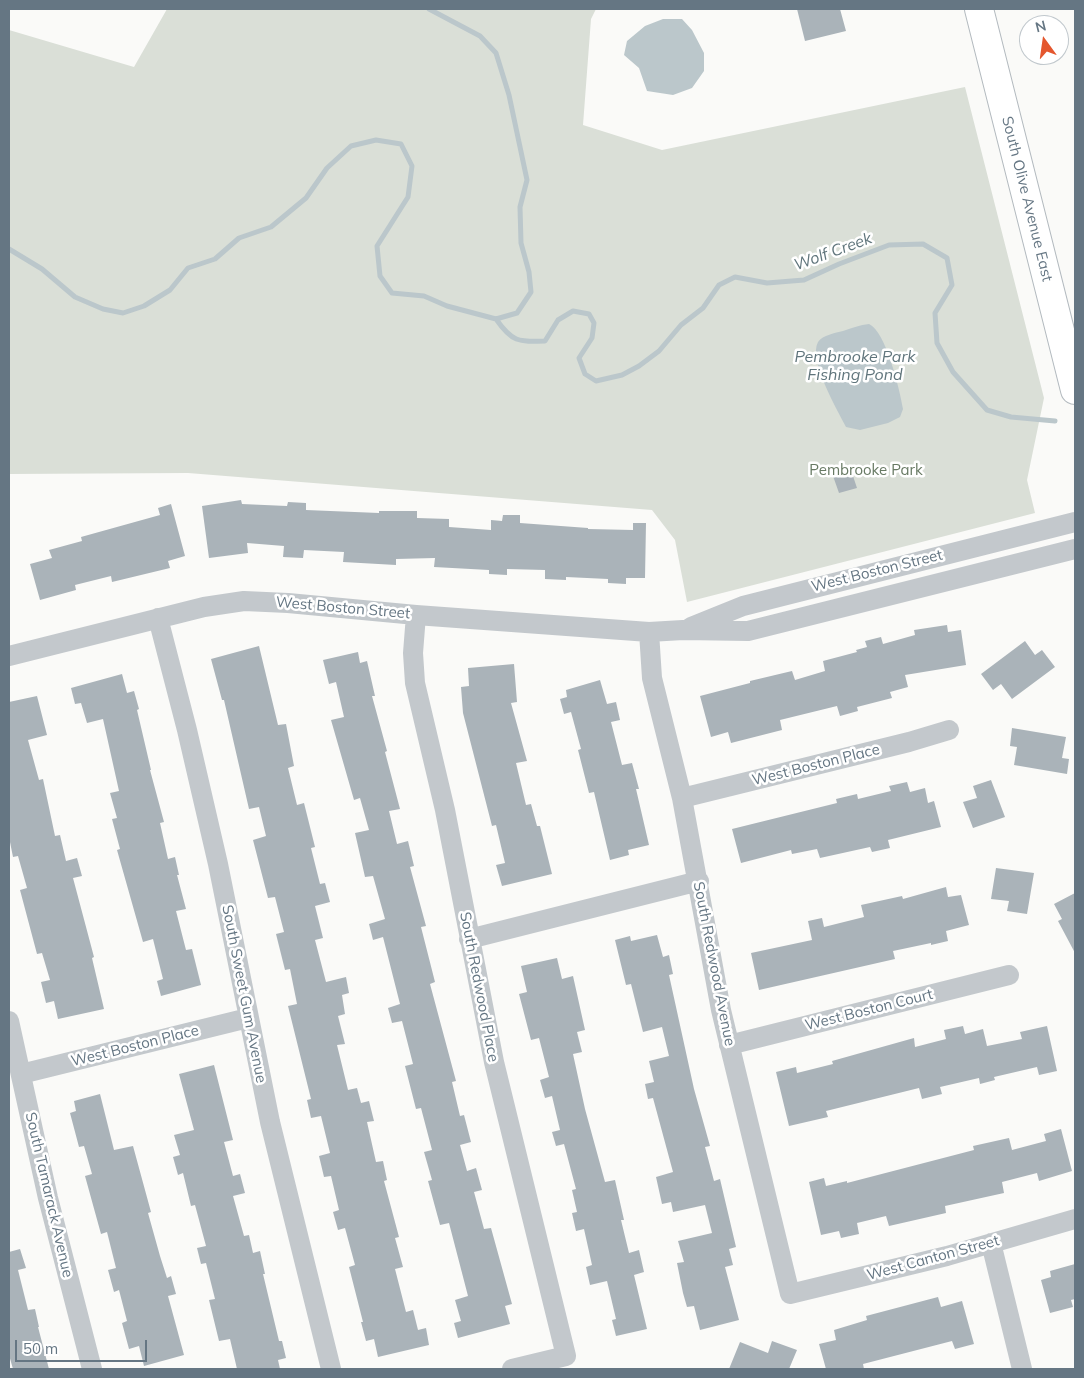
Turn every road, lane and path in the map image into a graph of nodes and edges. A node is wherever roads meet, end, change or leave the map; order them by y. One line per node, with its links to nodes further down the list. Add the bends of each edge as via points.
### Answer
1 (979, 9): 2 (street, South Olive Avenue East)
2 (1075, 390)
3 (1075, 522): 7 (street, West Boston Street, via 743,606)
4 (1075, 549): 7 (street, West Boston Street, via 748,631)
5 (416, 615): 6 (street, West Boston Street, via 244,601); 8 (street, West Boston Street); 13 (street, South Redwood Place, via 415,683 445,810)
6 (158, 618): 9 (street, West Boston Street); 15 (street, South Sweet Gum Avenue, via 218,864)
7 (683, 630): 8 (street, West Boston Street)
8 (650, 632): 11 (street, South Redwood Avenue, via 652,678)
9 (9, 656)
10 (949, 730): 11 (street, West Boston Place)
11 (682, 798): 12 (street, South Redwood Avenue)
12 (698, 881): 13 (street); 17 (street, South Redwood Avenue)
13 (469, 939): 24 (street, South Redwood Place, via 494,1062 566,1356)
14 (1009, 975): 17 (street, West Boston Court)
15 (248, 1018): 18 (street, West Boston Place); 23 (street, South Sweet Gum Avenue, via 276,1150)
16 (9, 1021): 18 (street, South Tamarack Avenue)
17 (729, 1045): 21 (street, South Redwood Avenue)
18 (21, 1074): 22 (street, South Tamarack Avenue, via 48,1198)
19 (1075, 1219): 20 (street, West Canton Street)
20 (991, 1243): 21 (street, West Canton Street); 25 (street)
21 (790, 1294)
22 (92, 1369)
23 (331, 1369)
24 (512, 1369)
25 (1022, 1369)

